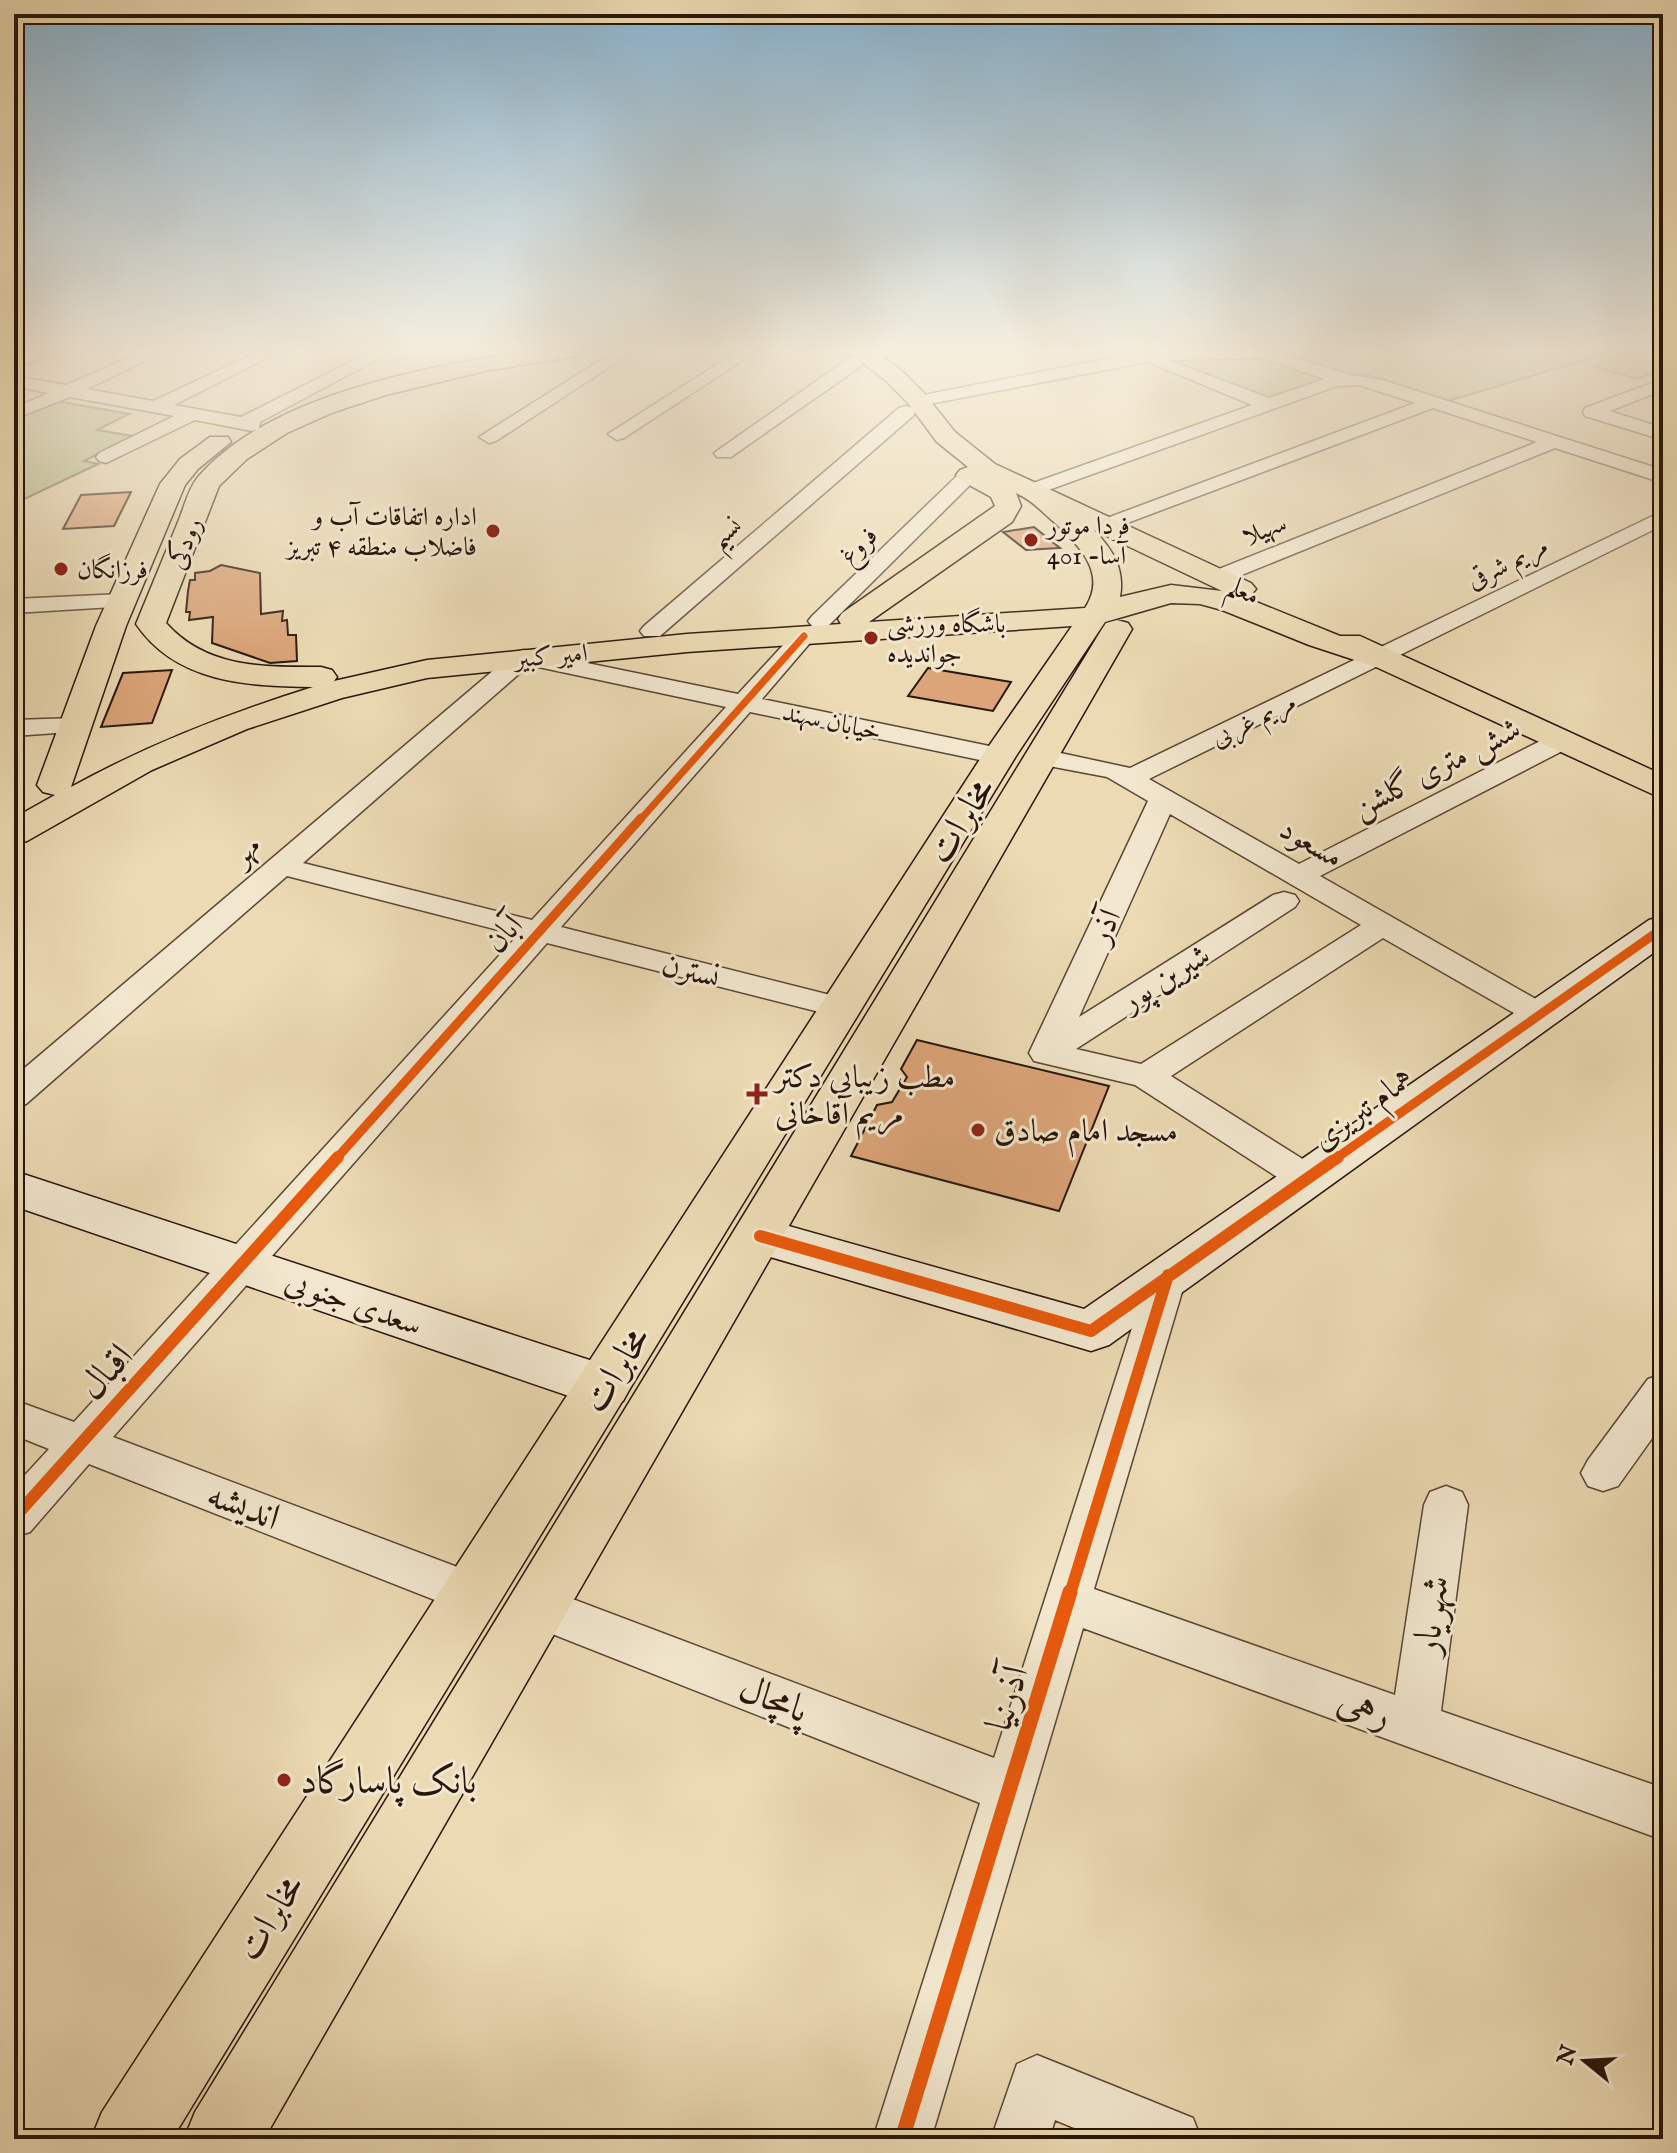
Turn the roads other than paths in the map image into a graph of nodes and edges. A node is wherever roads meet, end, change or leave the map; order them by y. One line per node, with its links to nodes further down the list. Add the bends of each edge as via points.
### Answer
1 (121, 449): 14 (street)
2 (214, 449): 22 (main road, رودکى, via 189,464 173,484)
3 (233, 449): 30 (main road, رودکى, via 207,483 151,624 164,643 189,659 226,671)
4 (729, 449): 13 (street)
5 (862, 449): 27 (street, نسیم)
6 (938, 449): 16 (main road, معلم)
7 (960, 449): 18 (main road, معلم)
8 (1157, 449): 18 (street)
9 (1307, 449): 20 (street)
10 (1535, 449): 21 (street, سهیلا)
11 (1577, 449): 15 (street)
12 (1628, 449): 15 (street)
13 (724, 453)
14 (106, 457)
15 (1607, 459): 17 (street)
16 (969, 475): 25 (main road, معلم, via 1003,493 1008,506 1002,516); 26 (street, فروغ)
17 (1663, 477)
18 (1038, 496): 20 (main road, معلم); 24 (main road, مخابرات, via 1101,553 1109,573)
19 (1663, 517): 29 (street, مریم شرقی)
20 (1106, 525): 21 (main road, معلم)
21 (1217, 578): 29 (main road, معلم)
22 (122, 601): 23 (street); 32 (main road, رودکى)
23 (14, 606)
24 (1105, 609): 25 (main road, امیر کبیر); 29 (main road, امیر کبیر, via 1161,596 1204,596); 35 (main road, مخابرات, via 1121,622)
25 (855, 626): 26 (main road, امیر کبیر)
26 (812, 629): 27 (main road, امیر کبیر); 28 (main road, امیر کبیر); 31 (street, آبان)
27 (652, 631): 28 (main road, امیر کبیر)
28 (522, 650): 30 (main road, امیر کبیر, via 421,655); 31 (street, خیابان سهند); 41 (main road, امیر کبیر, via 332,691 235,722 140,763); 42 (street, مهر)
29 (1376, 658): 34 (main road, معلم); 36 (street, مریم غربی)
30 (321, 677): 37 (main road, امیر کبیر, via 219,710 119,751)
31 (745, 703): 35 (street, خیابان سهند); 46 (street, آبان)
32 (76, 726): 33 (street); 37 (main road, رودکى)
33 (14, 728)
34 (1563, 740): 38 (main road, معلم); 43 (street, شش متری گلشن)
35 (1021, 756): 36 (street, مسعود, via 1115,771); 47 (main road, مخابرات)
36 (1129, 779): 39 (street, مسعود)
37 (55, 785): 40 (main road, امیر کبیر)
38 (1663, 788)
39 (1163, 798): 43 (street, مسعود); 50 (street, آذر)
40 (14, 807)
41 (14, 833)
42 (281, 866): 46 (street, نسترن); 52 (street, مهر)
43 (1291, 888): 44 (street, مسعود); 50 (street, شیرین پور)
44 (1384, 924): 49 (street, مسعود); 51 (street)
45 (1663, 928): 49 (street, همام تبریزی)
46 (539, 933): 48 (street, نسترن); 56 (street, آبان)
47 (912, 937): 48 (main road, مخابرات); 55 (main road, مخابرات)
48 (843, 1008): 58 (main road, مخابرات)
49 (1537, 1013): 53 (street, همام تبریزی)
50 (1046, 1053): 51 (street)
51 (1146, 1076): 53 (street)
52 (14, 1096)
53 (1307, 1179): 57 (street, همام تبریزی)
54 (14, 1188): 56 (street, سعدى جنوبی)
55 (760, 1236): 57 (street, همام تبریزی, via 1091,1331); 67 (main road, مخابرات)
56 (241, 1264): 58 (street, سعدى جنوبی); 61 (street, اقبال)
57 (1168, 1275): 66 (street, آذرنیا)
58 (604, 1386): 65 (main road, مخابرات)
59 (1663, 1391): 62 (street)
60 (14, 1417): 61 (street, اندیشه)
61 (81, 1443): 64 (street, اقبال); 65 (street, اندیشه)
62 (1603, 1473)
63 (1446, 1505): 68 (street, شهریار)
64 (14, 1518)
65 (473, 1594): 71 (main road, مخابرات)
66 (1067, 1601): 68 (street, رهی); 69 (street, آذرنیا)
67 (538, 1607): 69 (street, پامچال); 72 (main road, مخابرات)
68 (1415, 1725): 70 (street, رهی)
69 (1009, 1789): 73 (street, آذرنیا)
70 (1663, 1814)
71 (129, 2139)
72 (222, 2139)
73 (902, 2139)
74 (1020, 2139): 75 (street, via 1037,2084)
75 (1172, 2139)

